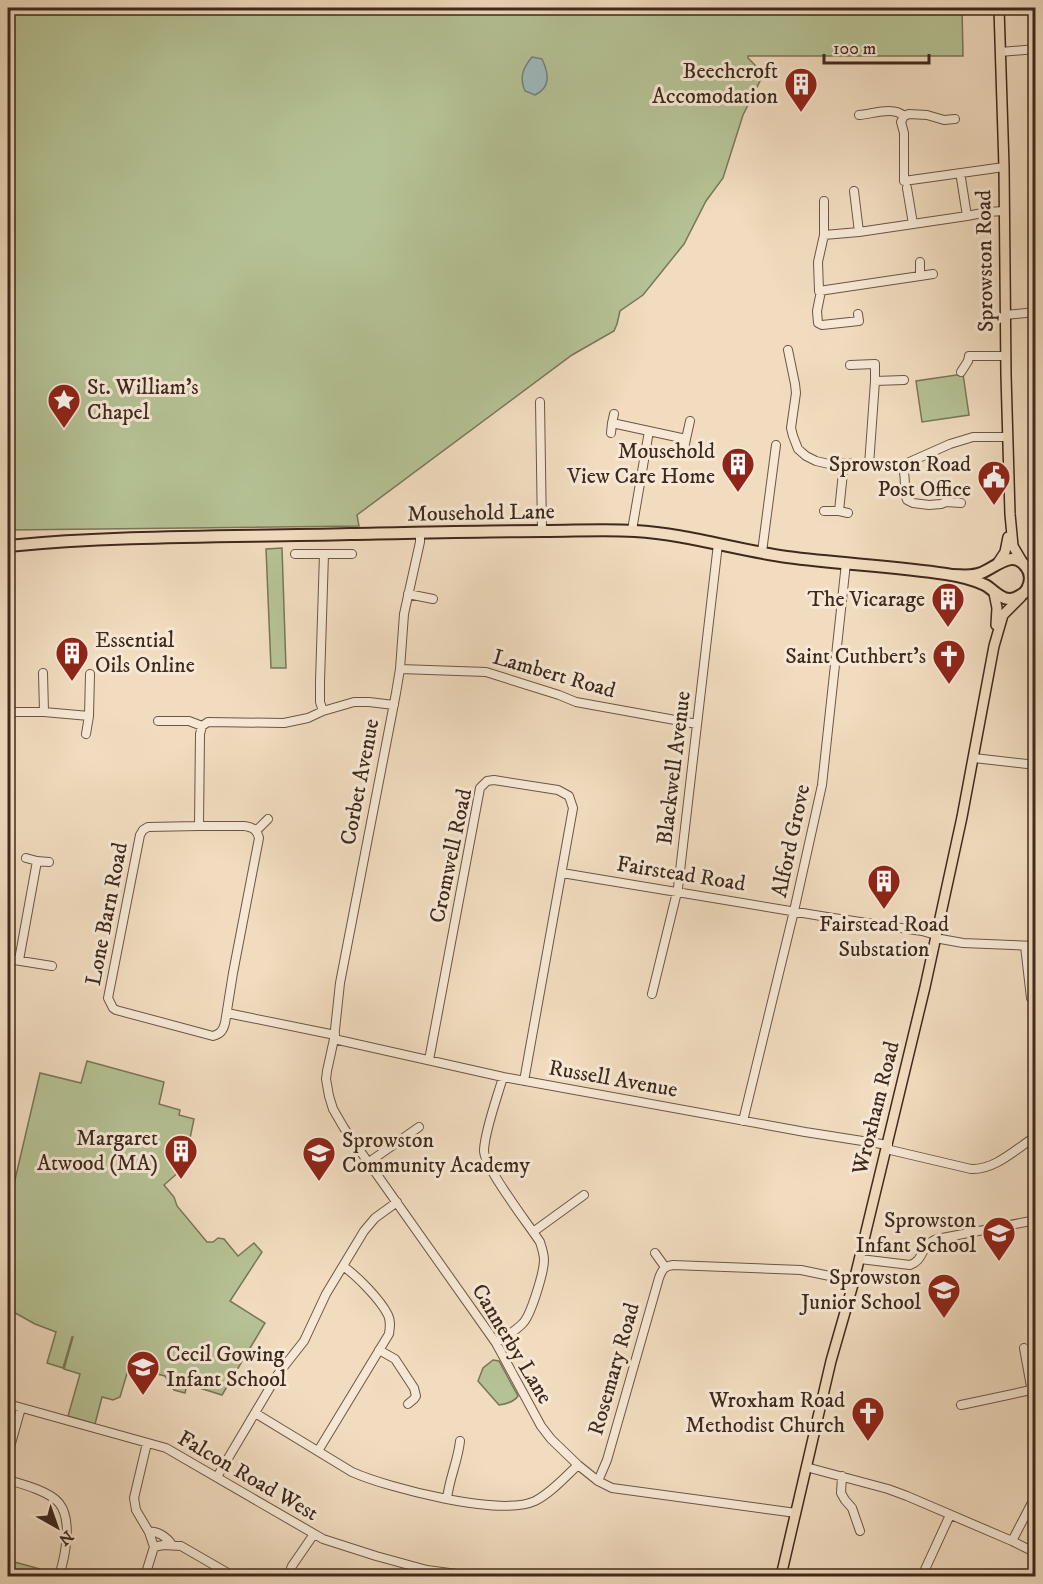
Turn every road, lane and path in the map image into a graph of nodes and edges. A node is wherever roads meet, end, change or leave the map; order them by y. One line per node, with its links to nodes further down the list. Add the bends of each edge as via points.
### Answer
1 (999, 8): 3 (main road, Sprowston Road)
2 (1035, 49): 3 (street)
3 (1000, 52): 7 (main road, Sprowston Road)
4 (859, 116): 5 (street, via 896,111)
5 (904, 116): 6 (street); 7 (street, via 904,180)
6 (955, 119)
7 (1004, 167): 12 (main road, Sprowston Road)
8 (961, 178): 13 (street)
9 (907, 188): 14 (street)
10 (854, 191): 15 (street)
11 (824, 201): 16 (street)
12 (1004, 211): 13 (street); 22 (main road, Sprowston Road)
13 (967, 216): 14 (street)
14 (913, 224): 15 (street)
15 (859, 232): 16 (street)
16 (824, 235): 20 (street, via 818,262)
17 (920, 262): 19 (street)
18 (933, 274): 19 (street)
19 (920, 276): 20 (street)
20 (821, 291): 23 (street, via 818,323 825,326)
21 (1035, 312): 22 (street)
22 (1005, 315): 25 (main road, Sprowston Road)
23 (861, 319)
24 (788, 350): 40 (street, via 795,384 791,428 795,443 816,461)
25 (1006, 356): 27 (street, via 969,356); 36 (main road, Sprowston Road)
26 (850, 365): 29 (street, via 875,364)
27 (961, 372)
28 (904, 380): 29 (street)
29 (875, 381): 41 (street)
30 (540, 402): 47 (street)
31 (614, 414): 33 (street)
32 (690, 421): 37 (street)
33 (612, 423): 34 (street); 35 (street)
34 (649, 431): 37 (street); 46 (street)
35 (611, 433)
36 (1008, 437): 42 (street, via 973,437); 45 (main road, Sprowston Road)
37 (686, 439): 39 (street)
38 (776, 445): 51 (street)
39 (683, 454)
40 (843, 463): 41 (street); 44 (street, via 844,512)
41 (869, 465): 42 (street)
42 (902, 465): 43 (street, via 904,491 913,504)
43 (961, 504)
44 (824, 511)
45 (1010, 514): 56 (main road, Sprowston Road, via 1008,546); 57 (main road, Sprowston Road, via 1013,546)
46 (632, 530): 47 (highway, Mousehold Lane); 49 (highway, Mousehold Lane)
47 (542, 531): 48 (highway, Mousehold Lane)
48 (420, 533): 50 (highway, Mousehold Lane, via 89,540); 61 (street, Corbet Avenue)
49 (718, 544): 51 (highway, Mousehold Lane); 73 (street, Blackwell Avenue)
50 (8, 546)
51 (762, 552): 55 (highway, Mousehold Lane)
52 (295, 554): 53 (street)
53 (324, 554): 54 (street); 68 (street, via 320,681)
54 (352, 554)
55 (846, 563): 58 (highway, Mousehold Lane); 86 (street, Alford Grove, via 822,785)
56 (995, 565): 57 (highway, Mousehold Lane, via 1010,559); 58 (highway, Mousehold Lane, via 971,576); 59 (highway, via 989,577)
57 (1028, 567): 60 (highway)
58 (953, 575): 59 (highway, Mousehold Lane, via 976,581)
59 (992, 591): 60 (highway, Mousehold Lane, via 1014,599); 63 (main road, Wroxham Road, via 997,608)
60 (1028, 591): 63 (main road, Wroxham Road, via 1003,615)
61 (408, 594): 62 (street); 64 (street, Corbet Avenue)
62 (433, 599)
63 (994, 646): 76 (main road, Wroxham Road)
64 (400, 669): 67 (street, Corbet Avenue); 73 (street, Lambert Road, via 486,672 576,702)
65 (43, 673): 70 (street)
66 (90, 674): 71 (street)
67 (394, 705): 68 (street, via 354,702); 96 (street, Corbet Avenue, via 342,971)
68 (323, 711): 74 (street, via 284,723 208,722)
69 (8, 712): 70 (street)
70 (44, 712): 71 (street)
71 (89, 716): 75 (street)
72 (158, 721): 74 (street)
73 (697, 724): 85 (street, Blackwell Avenue)
74 (202, 726): 79 (street)
75 (86, 734)
76 (974, 758): 77 (street); 87 (main road, Wroxham Road)
77 (1035, 765)
78 (268, 819): 80 (street)
79 (199, 826): 80 (street, Lone Barn Road, via 244,826); 95 (street, Lone Barn Road, via 148,827 140,835 108,998 116,1010 213,1036 221,1036)
80 (256, 831): 95 (street, Lone Barn Road, via 259,845)
81 (26, 858): 82 (street)
82 (37, 861): 83 (street); 91 (street)
83 (49, 862)
84 (562, 873): 85 (street, Fairstead Road); 97 (street, Cromwell Road, via 573,808 569,796 558,790 494,780 483,784); 99 (street, Cromwell Road)
85 (677, 891): 86 (street, Fairstead Road); 93 (street, Blackwell Avenue)
86 (794, 911): 87 (street, Fairstead Road, via 922,931); 100 (street, Alford Grove)
87 (936, 937): 88 (street, Fairstead Road, via 963,943); 103 (main road, Wroxham Road)
88 (1025, 946): 89 (street, Fairstead Road); 94 (street)
89 (1035, 946)
90 (8, 959): 91 (street)
91 (20, 960): 92 (street)
92 (52, 966)
93 (652, 994)
94 (1035, 1004)
95 (227, 1013): 96 (street)
96 (335, 1037): 97 (street, Russell Avenue); 104 (street, Cannerby Lane, via 326,1079 329,1096 344,1128)
97 (429, 1060): 98 (street, Russell Avenue)
98 (503, 1077): 99 (street, Russell Avenue); 108 (street, via 484,1157)
99 (524, 1081): 100 (street, Russell Avenue)
100 (743, 1120): 103 (street, Russell Avenue)
101 (419, 1127): 104 (street)
102 (1035, 1136): 103 (street, Russell Avenue, via 993,1164 978,1169)
103 (887, 1147): 110 (main road, Wroxham Road)
104 (369, 1162): 106 (street, Cannerby Lane)
105 (584, 1195): 108 (street)
106 (397, 1202): 111 (street, via 367,1225); 114 (street, Cannerby Lane)
107 (1035, 1220): 110 (street, via 937,1239 924,1247 915,1264)
108 (533, 1232): 114 (street, via 544,1261 529,1315)
109 (656, 1252): 112 (street)
110 (860, 1259): 113 (main road, Wroxham Road)
111 (343, 1266): 116 (street, via 358,1277 389,1316 389,1334); 122 (street, via 304,1341)
112 (665, 1267): 113 (street, via 791,1269); 133 (street, Rosemary Road)
113 (854, 1281): 129 (main road, Wroxham Road)
114 (496, 1343): 128 (street, Cannerby Lane, via 541,1426)
115 (1024, 1348): 117 (street)
116 (380, 1350): 119 (street, via 395,1359 414,1388 418,1397); 126 (street)
117 (1031, 1390): 120 (street); 123 (street)
118 (8, 1404): 121 (street, Falcon Road West)
119 (408, 1404)
120 (961, 1405)
121 (21, 1408): 125 (street, Falcon Road West); 127 (street)
122 (255, 1413): 126 (street); 131 (street)
123 (1035, 1414)
124 (460, 1441): 135 (street)
125 (147, 1443): 131 (street, Falcon Road West, via 166,1448); 139 (street, via 134,1498 136,1510)
126 (318, 1451): 135 (street, via 362,1476)
127 (8, 1454)
128 (578, 1466): 133 (street, Cannerby Lane); 135 (street, via 543,1496 523,1504 503,1506)
129 (806, 1467): 130 (street); 136 (main road, Wroxham Road)
130 (842, 1476): 137 (street, via 897,1492); 138 (street, via 841,1493 852,1508)
131 (217, 1477): 140 (street, Falcon Road West)
132 (8, 1480): 145 (street, via 38,1490 60,1504 67,1542)
133 (598, 1481): 136 (street, Cannerby Lane, via 612,1488)
134 (1035, 1495): 141 (street)
135 (447, 1499)
136 (796, 1513): 150 (main road, Wroxham Road)
137 (950, 1515): 141 (street); 151 (street)
138 (860, 1531)
139 (149, 1532): 142 (street, via 155,1531); 143 (street)
140 (314, 1534): 148 (street); 149 (street, Falcon Road West, via 427,1570)
141 (1012, 1541): 144 (street)
142 (172, 1545): 143 (street); 147 (street, via 189,1550)
143 (154, 1547): 146 (street)
144 (1035, 1553)
145 (59, 1576)
146 (145, 1576)
147 (233, 1576)
148 (288, 1576)
149 (472, 1576)
150 (781, 1576)
151 (922, 1576)

